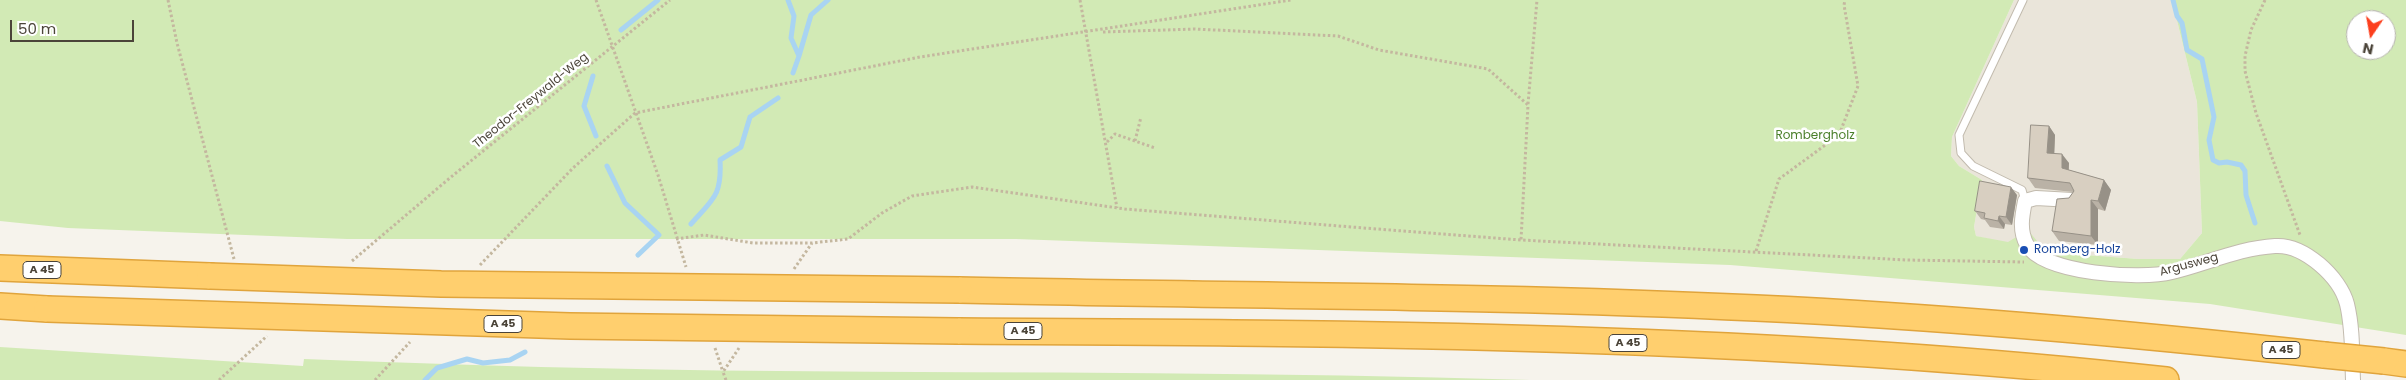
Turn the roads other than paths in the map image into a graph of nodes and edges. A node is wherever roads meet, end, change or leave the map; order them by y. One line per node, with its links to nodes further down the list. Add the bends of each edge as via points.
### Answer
1 (2022, 0): 3 (lane, via 1959,135 1961,152 1973,166 2022,190)
2 (2072, 200): 3 (street, via 2036,198)
3 (2025, 201): 10 (street, Argusweg, via 2021,221 2028,247 2043,260 2106,273 2146,276 2171,273 2252,249 2277,246 2304,253 2330,274 2346,301 2352,325)
4 (0, 257): 6 (highway)
5 (0, 268): 6 (highway, A 45)
6 (85, 272): 8 (highway, A 45, bridge, via 441,284 1431,297 1757,308 2056,328)
7 (0, 306): 9 (highway, A 45, bridge, via 178,315 570,326 1560,340 1895,357)
8 (2395, 363)
9 (2166, 380)
10 (2352, 380)

